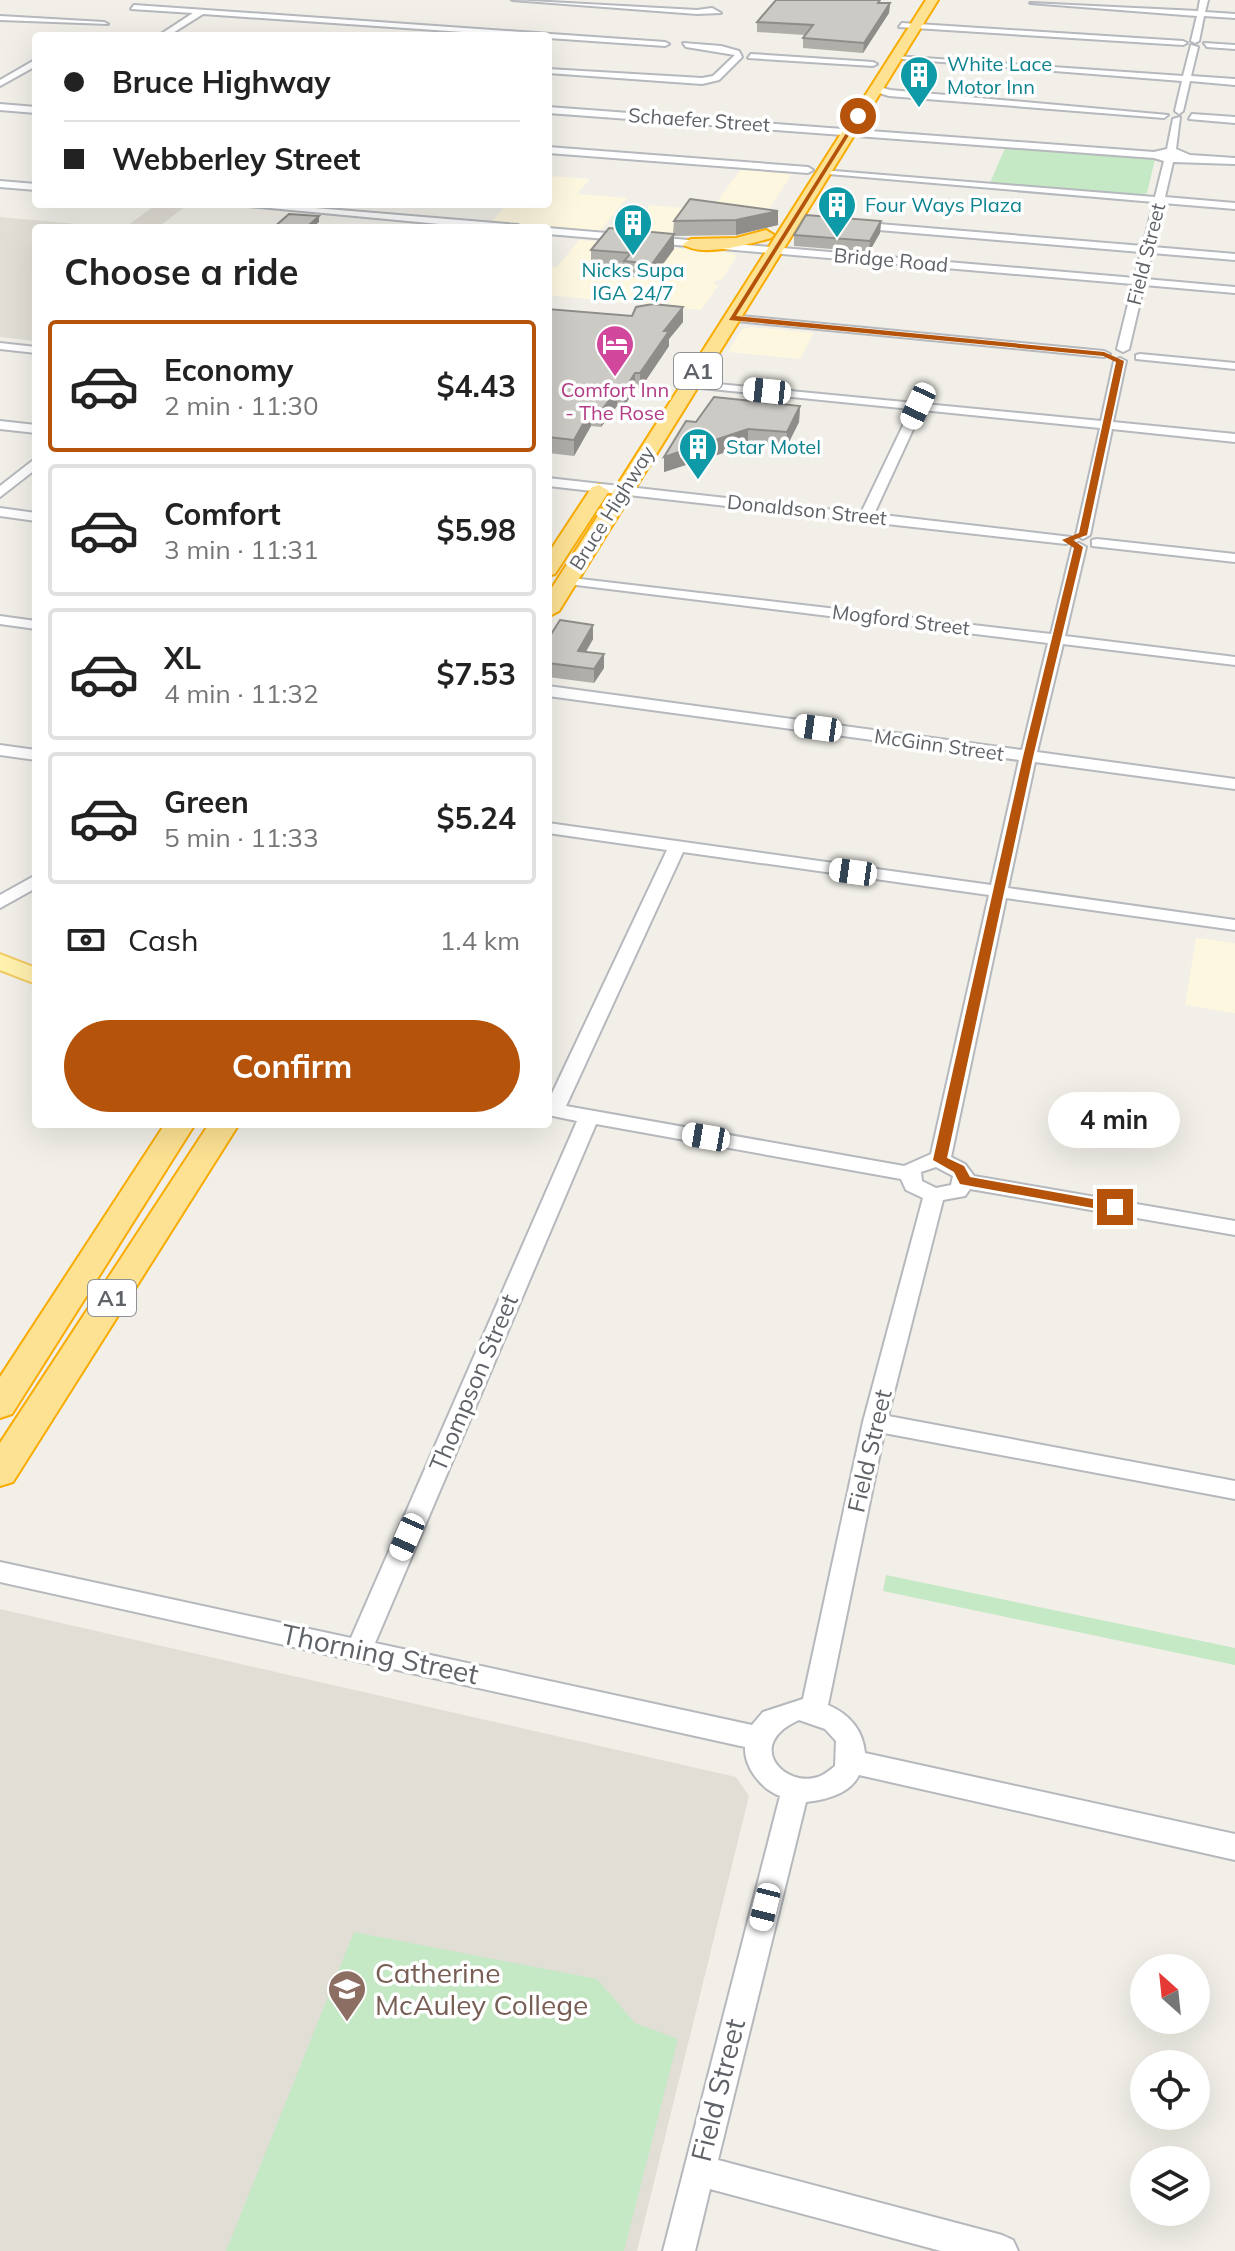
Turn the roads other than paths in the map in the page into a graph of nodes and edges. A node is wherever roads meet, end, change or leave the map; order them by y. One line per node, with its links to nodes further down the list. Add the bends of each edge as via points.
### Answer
1 (147, 0): 8 (street)
2 (516, 0): 10 (street)
3 (721, 0): 10 (street)
4 (918, 0): 18 (highway, Bruce Highway / A1)
5 (932, 0): 18 (highway, Bruce Highway / A1)
6 (1204, 0): 12 (street, Field Street)
7 (1034, 3): 12 (street)
8 (134, 7): 9 (street); 11 (street)
9 (201, 12): 20 (street); 21 (street)
10 (705, 12): 16 (street)
11 (124, 13)
12 (1201, 14): 13 (street); 25 (street, Field Street)
13 (1235, 16)
14 (0, 18): 17 (street)
15 (114, 19): 17 (street)
16 (698, 23)
17 (104, 24): 19 (street)
18 (909, 25): 25 (street); 28 (highway, Bruce Highway / A1); 29 (highway, Bruce Highway / A1)
19 (90, 32)
20 (168, 32)
21 (464, 32)
22 (690, 32): 24 (street)
23 (552, 38): 24 (street)
24 (684, 43): 27 (street)
25 (1194, 44): 26 (street); 34 (street, Field Street)
26 (1235, 47)
27 (737, 55): 29 (street); 33 (street, via 716,78 702,81)
28 (895, 58): 34 (street); 37 (highway, Bruce Highway / A1)
29 (873, 64): 43 (highway, Bruce Highway / A1)
30 (32, 65): 31 (street)
31 (23, 70): 32 (street); 36 (street)
32 (32, 71)
33 (552, 71)
34 (1186, 78): 35 (street); 41 (street, Field Street)
35 (1235, 82)
36 (0, 83)
37 (873, 93): 41 (street); 44 (highway, Bruce Highway / A1)
38 (0, 107): 39 (street)
39 (32, 110)
40 (552, 110): 43 (street, Schaefer Street)
41 (1178, 115): 42 (street); 46 (street, Field Street)
42 (1235, 120)
43 (834, 130): 44 (street, Schaefer Street); 48 (highway, Bruce Highway / A1)
44 (849, 132): 46 (street, Schaefer Street); 48 (highway, Bruce Highway / A1)
45 (552, 150): 48 (street)
46 (1170, 156): 47 (street, Schaefer Street); 51 (street, Field Street)
47 (1235, 161)
48 (810, 175): 51 (street); 59 (highway, Bruce Highway / A1, via 799,220)
49 (3, 186): 50 (street)
50 (32, 187)
51 (1160, 201): 52 (street); 61 (street, Field Street)
52 (1235, 206)
53 (277, 208): 54 (street)
54 (355, 215): 56 (street); 57 (street)
55 (837, 223): 61 (street)
56 (344, 224)
57 (468, 224)
58 (552, 231): 60 (street)
59 (767, 240): 60 (highway); 63 (street, Bridge Road); 65 (highway, Bruce Highway / A1); 72 (highway, Bruce Highway / A1)
60 (691, 244)
61 (1147, 250): 62 (street); 63 (street, Field Street)
62 (1235, 257)
63 (1140, 282): 64 (street, Bridge Road); 68 (street, Field Street)
64 (1235, 290)
65 (731, 318): 68 (street); 70 (highway, Bruce Highway / A1)
66 (0, 346): 67 (street)
67 (32, 350)
68 (1122, 355): 69 (street, via 1138,352 1140,357); 73 (street, Field Street)
69 (1235, 366)
70 (691, 383): 71 (street); 79 (highway, Bruce Highway / A1)
71 (918, 406): 73 (street); 83 (street)
72 (653, 409)
73 (1107, 424): 76 (street); 84 (street, Field Street)
74 (0, 425): 75 (street)
75 (32, 429)
76 (1235, 438)
77 (32, 465): 80 (street)
78 (552, 482): 79 (street, Donaldson Street)
79 (612, 484): 83 (street, Donaldson Street); 86 (highway, Bruce Highway / A1); 87 (highway, Bruce Highway / A1)
80 (0, 493)
81 (0, 512): 82 (street)
82 (32, 516)
83 (866, 517): 84 (street, Donaldson Street)
84 (1076, 541): 85 (street); 91 (street, Field Street)
85 (1235, 558)
86 (552, 565)
87 (568, 580): 88 (highway, Bruce Highway / A1); 91 (street, Mogford Street)
88 (552, 605)
89 (0, 620): 90 (street)
90 (32, 624)
91 (1058, 639): 92 (street, Mogford Street); 96 (street, Field Street)
92 (1235, 661)
93 (552, 692): 96 (street, McGinn Street)
94 (0, 750): 95 (street)
95 (32, 754)
96 (1028, 757): 97 (street, McGinn Street); 101 (street, Field Street)
97 (1235, 784)
98 (552, 829): 99 (street)
99 (676, 848): 101 (street); 106 (street)
100 (32, 883): 102 (street)
101 (1000, 892): 103 (street); 111 (street, Field Street)
102 (0, 903)
103 (1235, 925)
104 (0, 961): 105 (main road)
105 (32, 975)
106 (552, 1107)
107 (552, 1109): 108 (street)
108 (589, 1116): 112 (street); 121 (street, Thompson Street)
109 (177, 1128): 116 (highway, A1)
110 (221, 1128): 118 (highway, A1)
111 (940, 1160): 112 (street, via 918,1164); 113 (street, via 959,1169)
112 (910, 1174): 114 (street, via 913,1185)
113 (965, 1181): 114 (street, via 951,1194); 115 (street)
114 (934, 1195): 117 (street, Field Street)
115 (1235, 1228)
116 (0, 1405)
117 (875, 1422): 119 (street); 122 (street, Field Street)
118 (0, 1472)
119 (1235, 1490)
120 (0, 1572): 121 (street, Thorning Street)
121 (359, 1650): 123 (street, Thorning Street)
122 (814, 1710): 123 (street, via 783,1713 770,1720); 124 (street, via 828,1715 849,1735)
123 (759, 1738): 125 (street, via 758,1759 765,1772)
124 (852, 1762): 125 (street, via 836,1784 823,1790); 126 (street)
125 (795, 1790): 127 (street, Field Street)
126 (1235, 1847)
127 (697, 2170): 128 (street, Field Street); 129 (street)
128 (679, 2251)
129 (1002, 2251)

